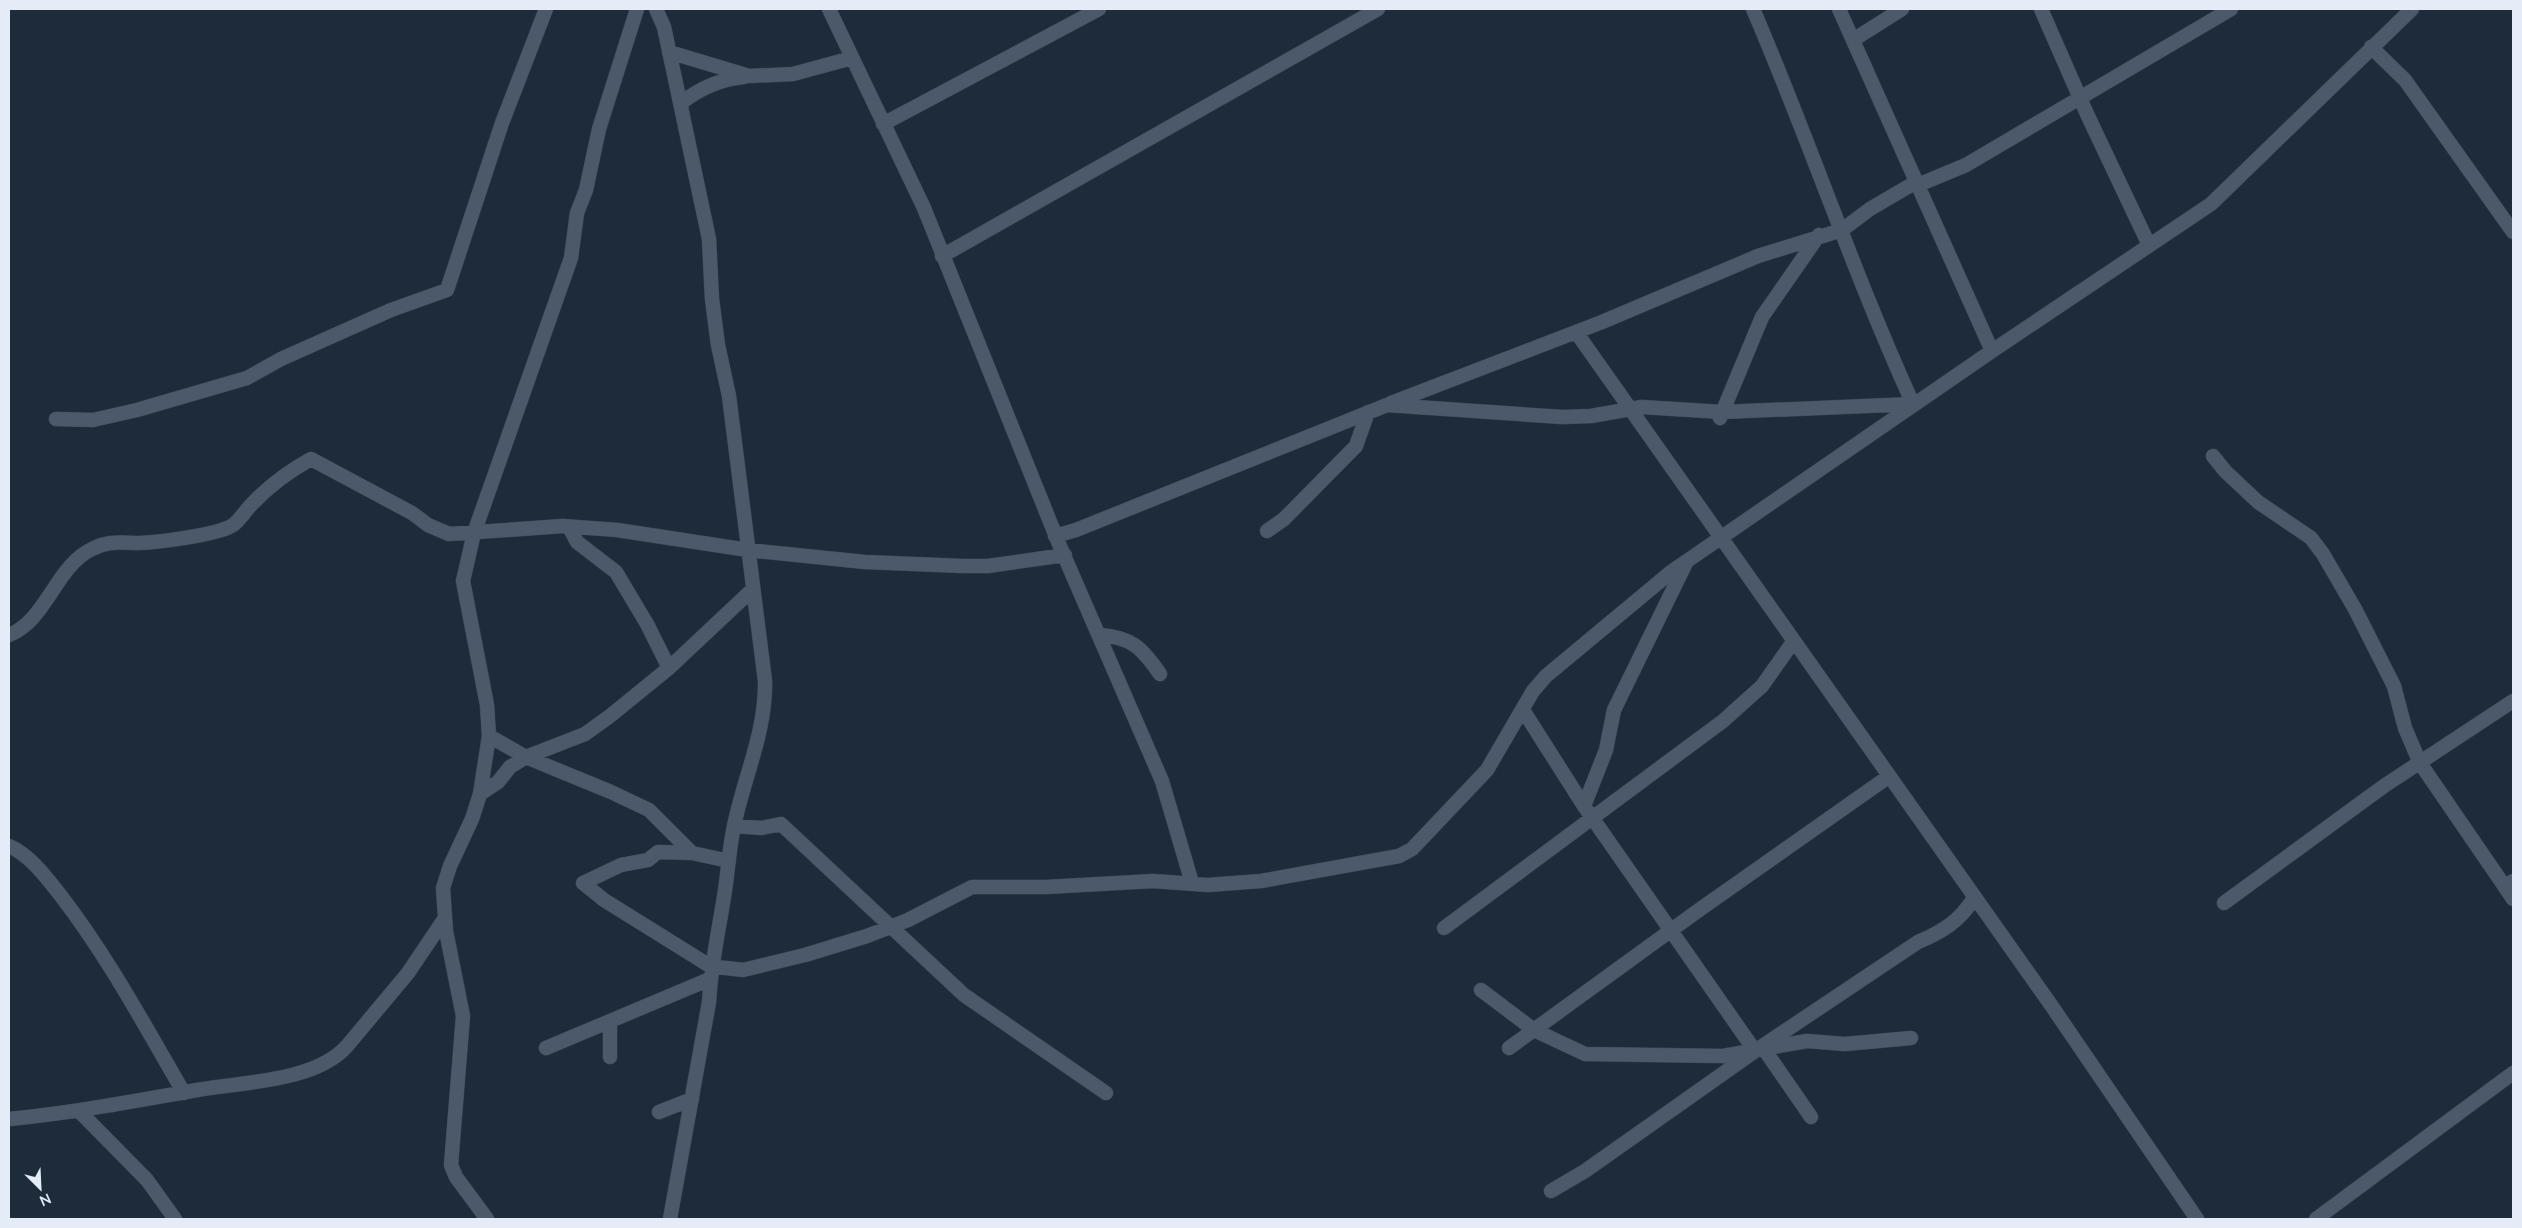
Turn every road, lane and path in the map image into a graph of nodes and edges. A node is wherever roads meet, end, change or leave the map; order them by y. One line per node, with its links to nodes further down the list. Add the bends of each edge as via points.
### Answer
1 (546, 9): 34 (street, via 502,123 447,290 391,310 247,378 93,420)
2 (637, 9): 38 (street, via 599,129 586,190 577,213 571,258)
3 (656, 9): 15 (street)
4 (829, 9): 16 (street)
5 (1098, 9): 20 (street)
6 (1378, 9): 26 (street)
7 (1753, 9): 22 (street)
8 (1839, 9): 13 (street)
9 (1902, 9): 13 (street)
10 (2041, 9): 18 (street)
11 (2231, 9): 18 (street)
12 (2412, 9): 14 (street)
13 (1853, 40): 21 (street)
14 (2371, 47): 23 (street, via 2406,80); 25 (street, via 2211,204)
15 (669, 52): 17 (street); 19 (street)
16 (852, 58): 17 (street, via 793,74); 20 (street)
17 (749, 76): 19 (street, via 729,78)
18 (2081, 96): 21 (street, via 1966,165); 25 (street, via 2086,114)
19 (681, 103): 41 (street, via 709,239 716,327 729,396)
20 (884, 124): 26 (street, via 924,208)
21 (1917, 184): 22 (street, via 1877,205); 28 (street)
22 (1842, 230): 24 (street); 30 (street, via 1885,344)
23 (2513, 232)
24 (1819, 235): 27 (street, via 1758,256); 33 (street, via 1762,317)
25 (2149, 244): 28 (street)
26 (942, 256): 39 (street)
27 (1576, 332): 29 (street); 31 (street)
28 (1992, 351): 30 (street)
29 (1387, 404): 31 (street, via 1562,418); 32 (street)
30 (1913, 404): 33 (street); 40 (street)
31 (1631, 408): 33 (street); 40 (street)
32 (1368, 412): 37 (street, via 1356,446 1284,519); 39 (street)
33 (1721, 415)
34 (56, 419)
35 (2213, 456): 54 (street, via 2258,502 2311,538 2323,554 2394,686)
36 (569, 527): 38 (street); 41 (street, via 617,530); 48 (street, via 577,542 616,572)
37 (1267, 531)
38 (474, 532): 45 (street, via 449,534 428,525 412,513 311,459 292,469 233,525 163,540 113,541 91,549 65,573 24,627); 52 (street, via 463,581 487,705)
39 (1055, 536): 42 (street)
40 (1720, 539): 43 (street); 47 (street)
41 (748, 550): 42 (street, via 865,562 963,566 988,566); 44 (street)
42 (1065, 555): 46 (street)
43 (1686, 562): 51 (street, via 1546,676); 57 (street, via 1614,710)
44 (752, 589): 48 (street); 58 (street, via 766,701)
45 (9, 635)
46 (1099, 635): 49 (street, via 1117,636 1132,642 1146,653); 62 (street, via 1162,781)
47 (1793, 642): 55 (street); 57 (street, via 1762,686 1723,721)
48 (669, 668): 53 (street, via 585,734)
49 (1160, 674)
50 (2513, 701): 54 (street)
51 (1523, 710): 57 (street); 62 (street, via 1487,770 1406,853 1261,881)
52 (489, 736): 53 (street); 56 (street)
53 (526, 756): 56 (street); 60 (street, via 648,810)
54 (2420, 763): 63 (street); 66 (street)
55 (1888, 777): 64 (street); 70 (street)
56 (480, 794): 67 (street, via 443,888)
57 (1588, 811): 69 (street); 70 (street)
58 (734, 826): 61 (street); 68 (street, via 762,828 781,824)
59 (9, 846): 81 (street, via 24,854 92,935)
60 (692, 853): 61 (street); 71 (street, via 658,852 648,860 621,865 583,883)
61 (729, 861): 71 (street)
62 (1192, 883): 68 (street, via 1145,881 1046,887 972,887)
63 (2509, 884): 65 (street)
64 (1974, 898): 78 (street, via 1966,912 1942,932 1918,942); 93 (street)
65 (2513, 899)
66 (2224, 903)
67 (445, 918): 81 (street, via 408,974 339,1055 285,1077); 90 (street, via 463,1016 451,1165)
68 (891, 927): 71 (street, via 755,968); 82 (street, via 964,995)
69 (1444, 928)
70 (1672, 929): 74 (street); 78 (street)
71 (710, 972): 73 (street); 83 (street, via 709,1002)
72 (1480, 990): 74 (street)
73 (610, 1020): 76 (street); 79 (street)
74 (1534, 1030): 77 (street); 78 (street, via 1585,1054 1723,1056)
75 (1911, 1038): 78 (street, via 1845,1044 1807,1041)
76 (546, 1048)
77 (1509, 1048)
78 (1760, 1050): 86 (street); 88 (street)
79 (610, 1057)
80 (2513, 1073): 94 (street)
81 (184, 1092): 84 (street)
82 (1106, 1093)
83 (692, 1099): 85 (street); 91 (street)
84 (79, 1111): 87 (street); 89 (street, via 147,1180)
85 (659, 1112)
86 (1811, 1118)
87 (9, 1119)
88 (1551, 1191)
89 (175, 1219)
90 (488, 1219)
91 (670, 1219): 92 (street)
92 (674, 1219)
93 (2197, 1219)
94 (2316, 1219)

